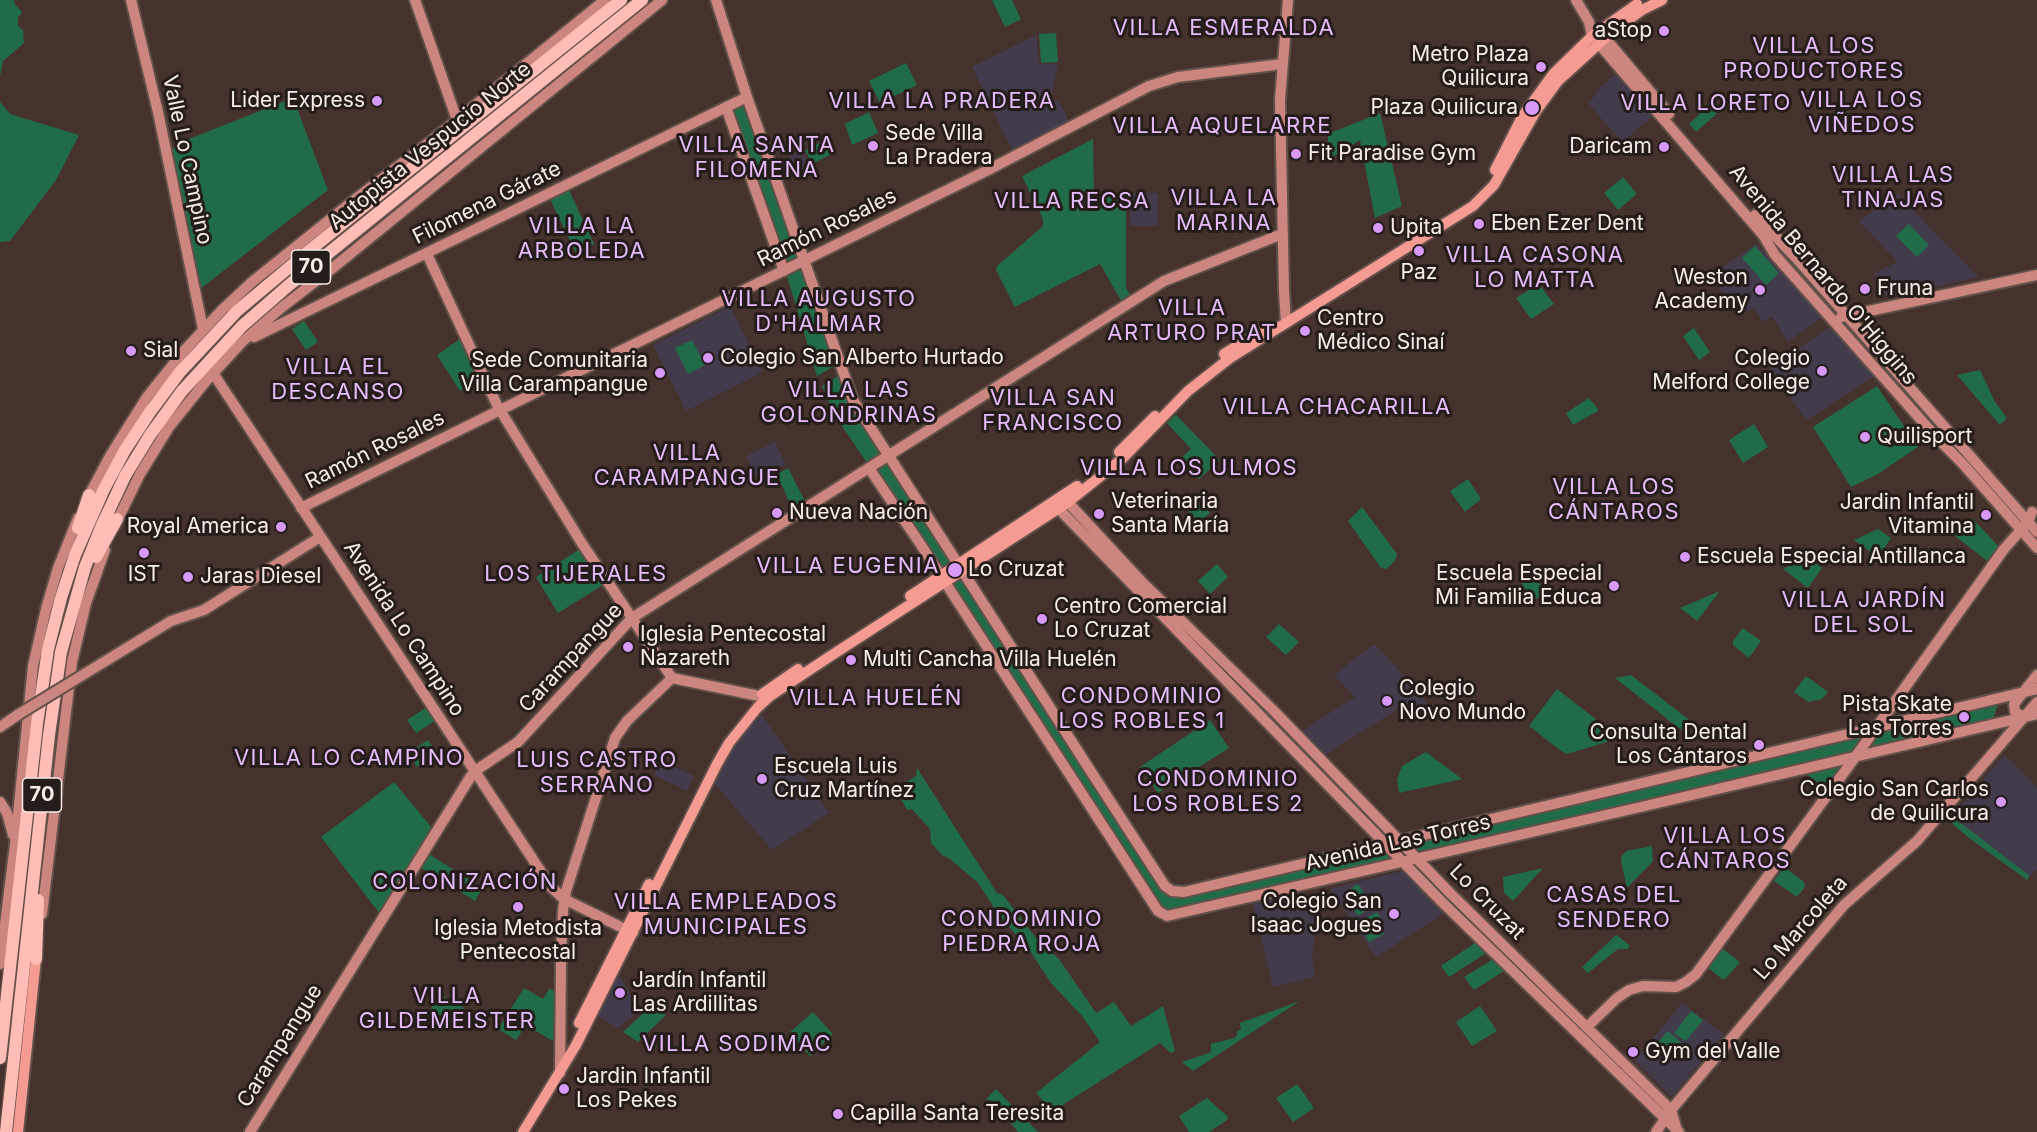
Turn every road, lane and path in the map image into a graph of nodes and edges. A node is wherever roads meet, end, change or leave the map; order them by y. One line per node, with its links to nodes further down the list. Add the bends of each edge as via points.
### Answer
1 (132, 0): 25 (street, Valle Lo Campino)
2 (415, 0): 16 (street)
3 (605, 0): 16 (street)
4 (621, 0): 44 (highway, Autopista Vespucio Norte / 70, via 305,254 204,345 162,395 115,467 83,536)
5 (642, 0): 45 (highway, Autopista Vespucio Norte / 70, via 282,291 215,354 171,405 125,476 93,546)
6 (662, 0): 26 (street)
7 (716, 0): 14 (street)
8 (1288, 0): 13 (street)
9 (1576, 0): 12 (street, Avenida Bernardo O'Higgins)
10 (1645, 0): 12 (main road)
11 (1662, 0): 12 (main road)
12 (1599, 37): 22 (street, Avenida Bernardo O'Higgins); 23 (main road, via 1561,66 1540,91 1490,179 1472,201); 24 (street, Avenida Bernardo O'Higgins)
13 (1282, 64): 17 (street); 19 (street, Ramón Rosales, via 1178,77 1149,86)
14 (747, 97): 15 (street, Filomena Gárate); 19 (street)
15 (726, 107): 18 (street, Filomena Gárate); 20 (street)
16 (457, 120): 25 (street, via 252,282)
17 (1282, 234): 23 (street); 29 (street, Carampangue, via 1164,281)
18 (427, 254): 26 (street, Filomena Gárate); 28 (street)
19 (805, 260): 20 (street, Ramón Rosales); 29 (street, Avenida Las Torres, via 850,394 879,441)
20 (784, 271): 28 (street, Ramón Rosales)
21 (2037, 275): 22 (street)
22 (1846, 315): 24 (street); 35 (street, Avenida Bernardo O'Higgins)
23 (1286, 319): 32 (main road, via 1209,373 1122,459)
24 (1832, 320): 35 (street, Avenida Bernardo O'Higgins)
25 (203, 329): 31 (street, via 140,408)
26 (242, 342): 27 (street)
27 (213, 373): 33 (street, Avenida Lo Campino); 34 (street, via 150,456)
28 (501, 411): 33 (street, Ramón Rosales); 47 (street)
29 (884, 458): 30 (street, Carampangue); 37 (street, Avenida Las Torres)
30 (869, 468): 39 (street, Avenida Las Torres); 47 (street, Carampangue)
31 (89, 495): 44 (highway); 69 (street, via 58,568 36,649)
32 (1061, 503): 41 (main road); 67 (street, Lo Cruzat); 68 (street, Lo Cruzat, via 1281,718)
33 (301, 508): 38 (street, Avenida Lo Campino)
34 (117, 519): 45 (highway); 79 (street, via 91,586 73,653)
35 (2026, 519): 36 (street, Avenida Bernardo O'Higgins); 40 (street, Avenida Bernardo O'Higgins); 59 (street)
36 (2037, 532)
37 (939, 533): 39 (street, via 926,532); 41 (street, Avenida Las Torres)
38 (320, 537): 58 (street, bridge, via 204,610 171,621); 63 (street, Avenida Lo Campino)
39 (921, 545): 42 (street, Avenida Las Torres)
40 (2037, 548)
41 (960, 568): 42 (main road); 43 (street, Avenida Las Torres)
42 (943, 579): 46 (street, Avenida Las Torres); 52 (main road)
43 (981, 602): 46 (street, via 976,612); 65 (street, Avenida Las Torres)
44 (57, 609): 83 (highway, Autopista Vespucio Norte / 70, via 42,684)
45 (72, 610): 72 (highway, Autopista Vespucio Norte / 70, via 53,700)
46 (965, 613): 66 (street, Avenida Las Torres)
47 (632, 618): 49 (street); 63 (street, Carampangue, via 518,742)
48 (2037, 675): 51 (street, Lo Marcoleta)
49 (672, 678): 52 (street); 77 (street, via 627,720 615,738)
50 (2037, 689): 51 (street, Avenida Las Torres)
51 (2021, 693): 55 (street, Lo Marcoleta, via 2014,704); 56 (street, Avenida Las Torres)
52 (765, 696): 78 (main road, via 739,717 720,744)
53 (2037, 702): 55 (street, Lo Marcoleta)
54 (2037, 714): 55 (street, Avenida Las Torres)
55 (2017, 716): 57 (street, Avenida Las Torres); 61 (street, Lo Marcoleta, via 2010,733)
56 (1913, 719): 59 (street, Avenida Las Torres); 60 (street, via 1922,728)
57 (1989, 725): 60 (street, Avenida Las Torres); 61 (street, via 1996,732)
58 (0, 728)
59 (1875, 728): 62 (street); 68 (street, Avenida Las Torres)
60 (1919, 742): 62 (street, Avenida Las Torres)
61 (1995, 751): 86 (street, Lo Marcoleta, via 1917,841 1844,905)
62 (1856, 756): 73 (street, Avenida Las Torres); 82 (street, via 1693,977 1671,988 1643,986 1629,990)
63 (475, 771): 77 (street, Avenida Lo Campino, via 551,887); 89 (street, Carampangue)
64 (0, 802): 69 (street)
65 (1120, 816): 66 (street); 71 (street, Avenida Las Torres, via 1165,886 1178,893)
66 (1103, 826): 75 (street, Avenida Las Torres, via 1158,911 1167,916)
67 (1372, 830): 70 (street, Lo Cruzat); 71 (street)
68 (1400, 841): 70 (street, Avenida Las Torres); 74 (street, Lo Cruzat)
69 (15, 844): 80 (street)
70 (1385, 844): 71 (street, Avenida Las Torres); 75 (street, Lo Cruzat)
71 (1369, 848)
72 (36, 854): 79 (highway); 87 (highway, Autopista Vespucio Norte / 70)
73 (1434, 854): 74 (street, Avenida Las Torres); 76 (street)
74 (1416, 858): 75 (street, Avenida Las Torres); 76 (street, Lo Cruzat)
75 (1402, 861): 81 (street, Lo Cruzat)
76 (1428, 871): 81 (street, Lo Cruzat)
77 (564, 899): 78 (street, Avenida Lo Campino); 84 (street)
78 (630, 931): 84 (main road); 85 (main road)
79 (36, 959): 88 (main road)
80 (0, 964)
81 (1557, 1006): 82 (street, Lo Cruzat); 86 (street, Lo Cruzat)
82 (1587, 1027): 86 (street, Lo Cruzat)
83 (0, 1058)
84 (560, 1060): 85 (street); 90 (main road)
85 (560, 1073): 91 (main road)
86 (1668, 1114): 92 (street, Lo Marcoleta); 93 (street, Lo Cruzat)
87 (6, 1132)
88 (18, 1132)
89 (250, 1132)
90 (515, 1132)
91 (523, 1132)
92 (1656, 1132)
93 (1677, 1132)

